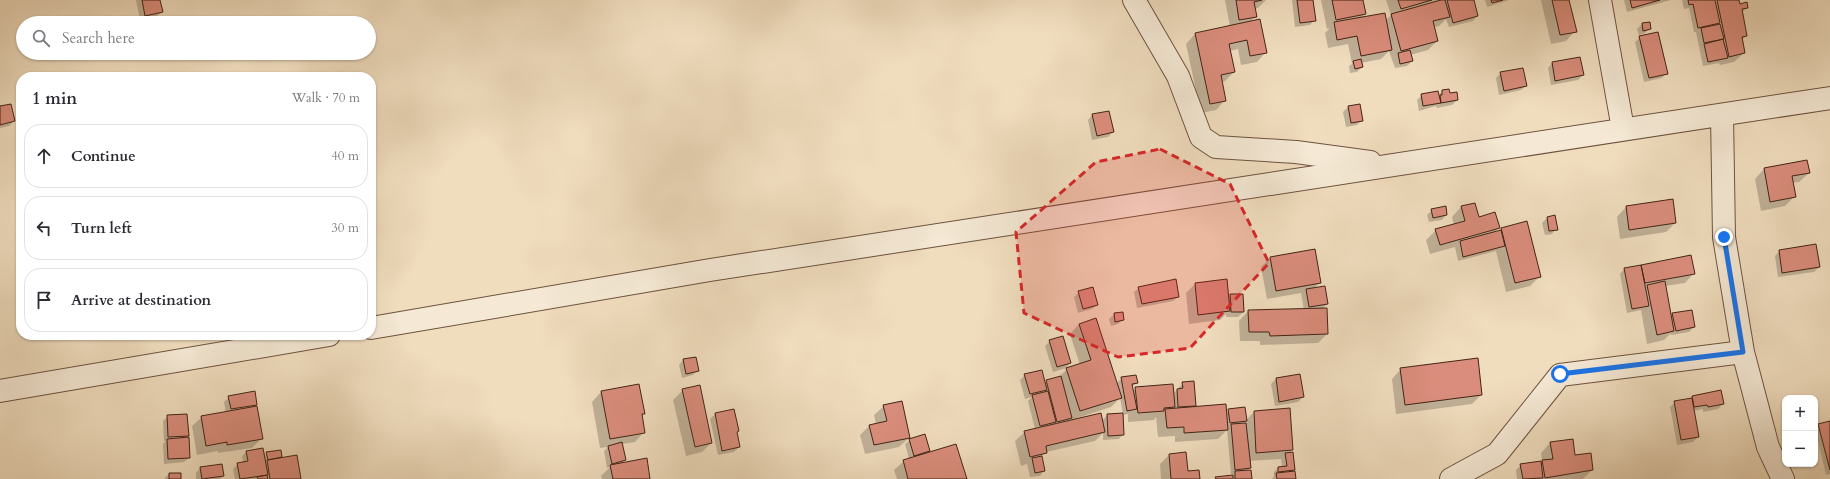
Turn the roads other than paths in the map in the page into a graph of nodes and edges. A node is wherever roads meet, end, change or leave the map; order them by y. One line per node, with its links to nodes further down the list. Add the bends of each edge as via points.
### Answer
1 (1134, 0): 6 (street, via 1178,76 1201,137 1216,147 1296,152)
2 (1600, 0): 5 (street)
3 (1830, 98): 4 (street)
4 (1722, 115): 5 (street); 9 (street, via 1724,237)
5 (1623, 129): 6 (street)
6 (1395, 165): 7 (street, via 710,270)
7 (376, 327)
8 (300, 340): 10 (street)
9 (1743, 352): 11 (street, via 1560,374 1497,454); 12 (street, via 1768,447)
10 (0, 391)
11 (1451, 479)
12 (1783, 479)

